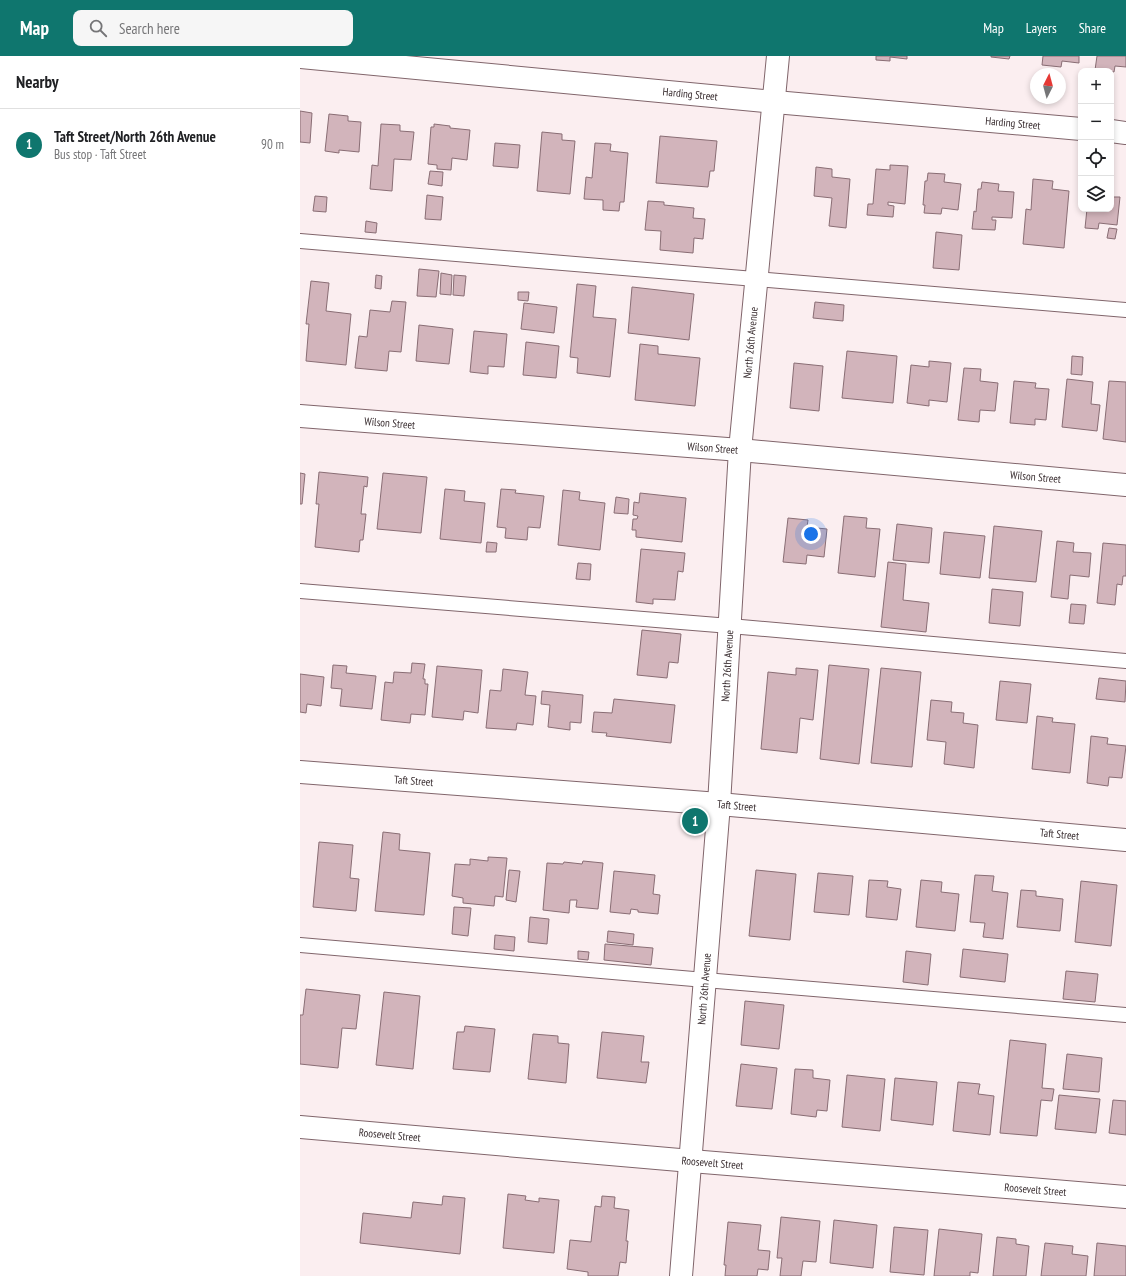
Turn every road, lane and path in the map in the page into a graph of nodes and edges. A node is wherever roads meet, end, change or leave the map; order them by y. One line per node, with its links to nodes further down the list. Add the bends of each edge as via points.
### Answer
1 (778, 56): 3 (street, North 26th Avenue)
2 (300, 57): 3 (street, Harding Street)
3 (775, 102): 4 (street, Harding Street); 8 (street, North 26th Avenue)
4 (1078, 129)
5 (1114, 131): 6 (street)
6 (1126, 133)
7 (300, 240): 8 (lane)
8 (757, 279): 9 (lane); 11 (street, North 26th Avenue)
9 (1126, 310)
10 (300, 416): 11 (street, Wilson Street)
11 (740, 450): 12 (street, Wilson Street); 14 (street, North 26th Avenue)
12 (1126, 485)
13 (300, 591): 14 (lane)
14 (730, 626): 15 (lane); 17 (street, North 26th Avenue)
15 (1126, 661)
16 (300, 772): 17 (street, Taft Street)
17 (719, 804): 18 (street, Taft Street); 20 (street, North 26th Avenue)
18 (1126, 840)
19 (300, 945): 20 (lane)
20 (705, 980): 21 (lane); 23 (street, North 26th Avenue)
21 (1126, 1015)
22 (300, 1127): 23 (street, Roosevelt Street)
23 (691, 1161): 24 (street, Roosevelt Street); 25 (street, North 26th Avenue)
24 (1126, 1197)
25 (681, 1276)

